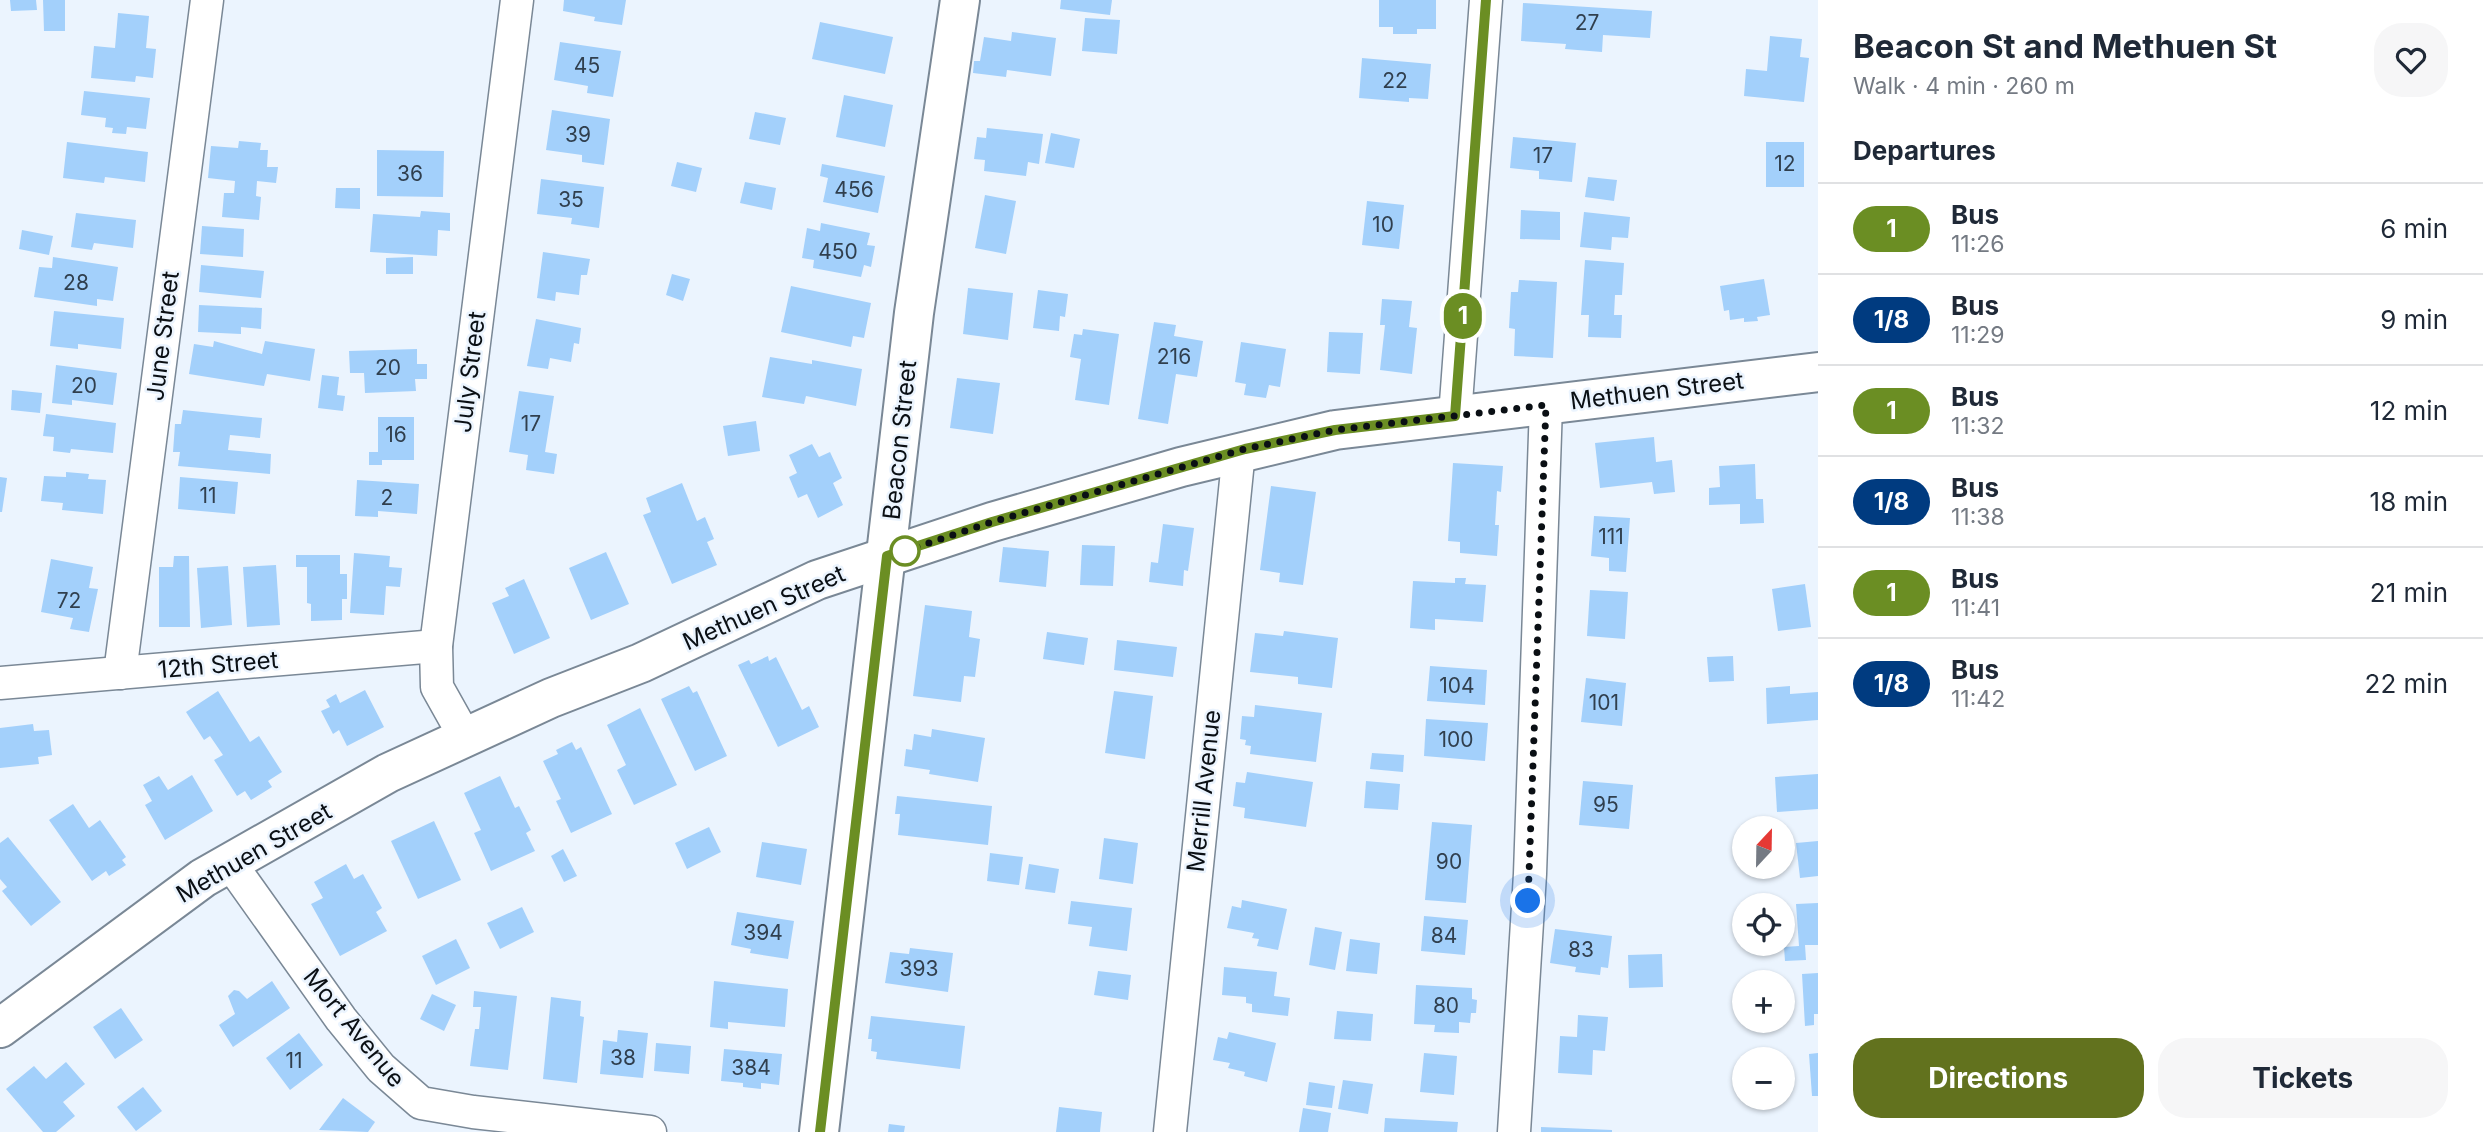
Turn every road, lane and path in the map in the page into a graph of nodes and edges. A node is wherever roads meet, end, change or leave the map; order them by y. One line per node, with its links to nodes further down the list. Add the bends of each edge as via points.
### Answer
1 (207, 0): 11 (street, June Street)
2 (517, 0): 10 (street, July Street)
3 (960, 0): 9 (street, Beacon Street, via 914,313)
4 (1486, 0): 7 (street)
5 (1818, 372): 6 (street, Methuen Street)
6 (1546, 405): 7 (street, Methuen Street); 19 (street, via 1530,860)
7 (1455, 416): 8 (street, Methuen Street, via 1335,430)
8 (1239, 451): 9 (street, Methuen Street); 18 (street, Merrill Avenue)
9 (887, 556): 13 (street, Methuen Street, via 817,580 641,663); 17 (street, Beacon Street)
10 (436, 646): 11 (street, 12th Street); 13 (street, July Street, via 437,687)
11 (120, 673): 12 (street, 12th Street)
12 (0, 683)
13 (465, 737): 14 (street, Methuen Street, via 388,773)
14 (230, 863): 15 (street, Methuen Street, via 203,878); 16 (street, Mort Avenue, via 341,1019 381,1068 421,1103)
15 (0, 1028)
16 (650, 1132)
17 (820, 1132)
18 (1170, 1132)
19 (1514, 1132)

